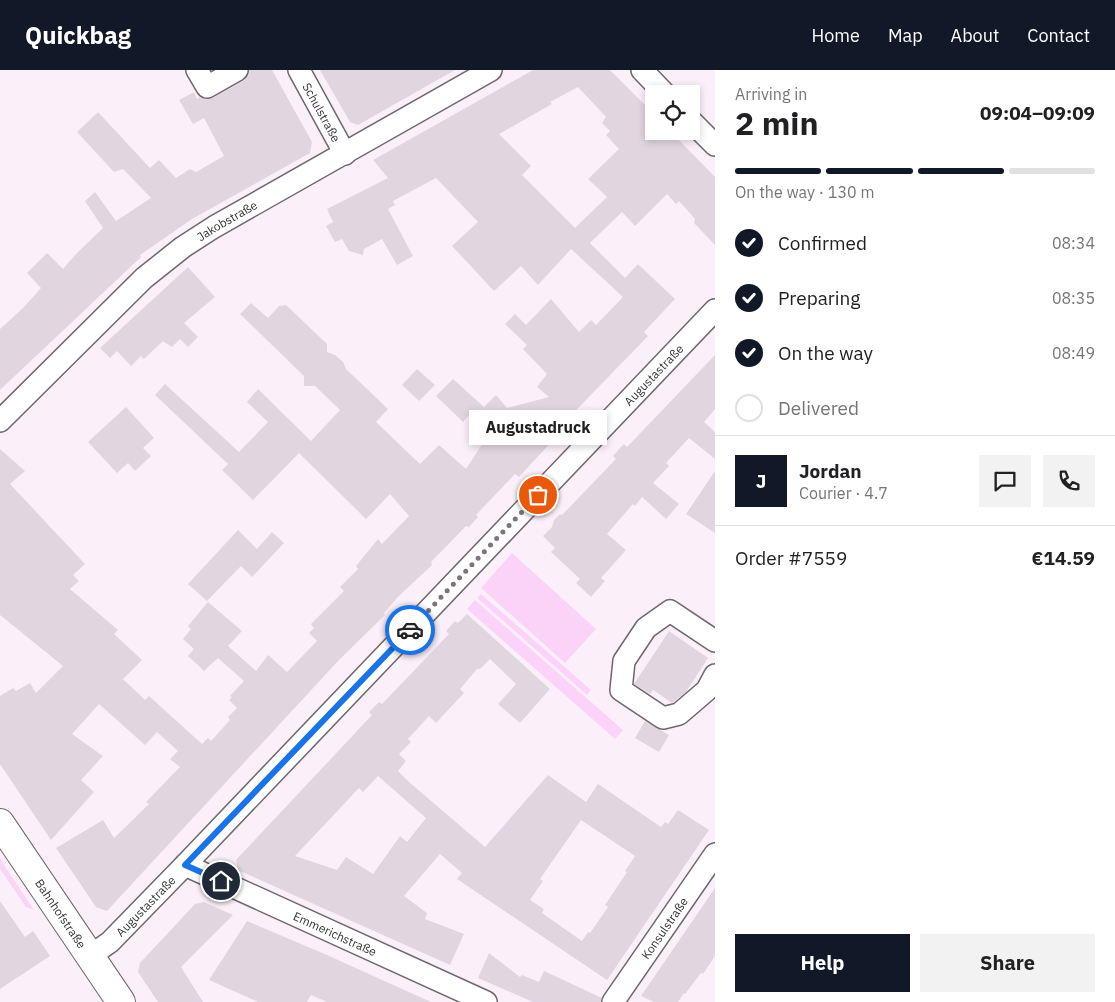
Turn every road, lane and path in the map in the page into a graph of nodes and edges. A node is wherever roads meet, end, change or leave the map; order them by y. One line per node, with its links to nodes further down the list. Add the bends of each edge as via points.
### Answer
1 (197, 70): 2 (street, via 207,87)
2 (237, 70)
3 (299, 70): 9 (street, Schulstraße)
4 (491, 70): 9 (street, Jakobstraße)
5 (642, 70): 6 (street)
6 (656, 85)
7 (700, 130): 8 (street)
8 (715, 145)
9 (345, 154): 11 (street, Jakobstraße, via 214,227 144,278)
10 (715, 310): 16 (street, Augustastraße)
11 (0, 422)
12 (715, 641): 13 (street, via 670,611 646,628 624,661 621,690 662,718 678,714)
13 (712, 687)
14 (0, 823): 17 (main road, Bahnhofstraße)
15 (715, 854): 20 (street, Konsulstraße)
16 (185, 865): 17 (street, Augustastraße, via 110,942); 19 (street, Emmerichstraße)
17 (90, 956): 18 (main road, Bahnhofstraße)
18 (121, 1002)
19 (486, 1002)
20 (613, 1002)

